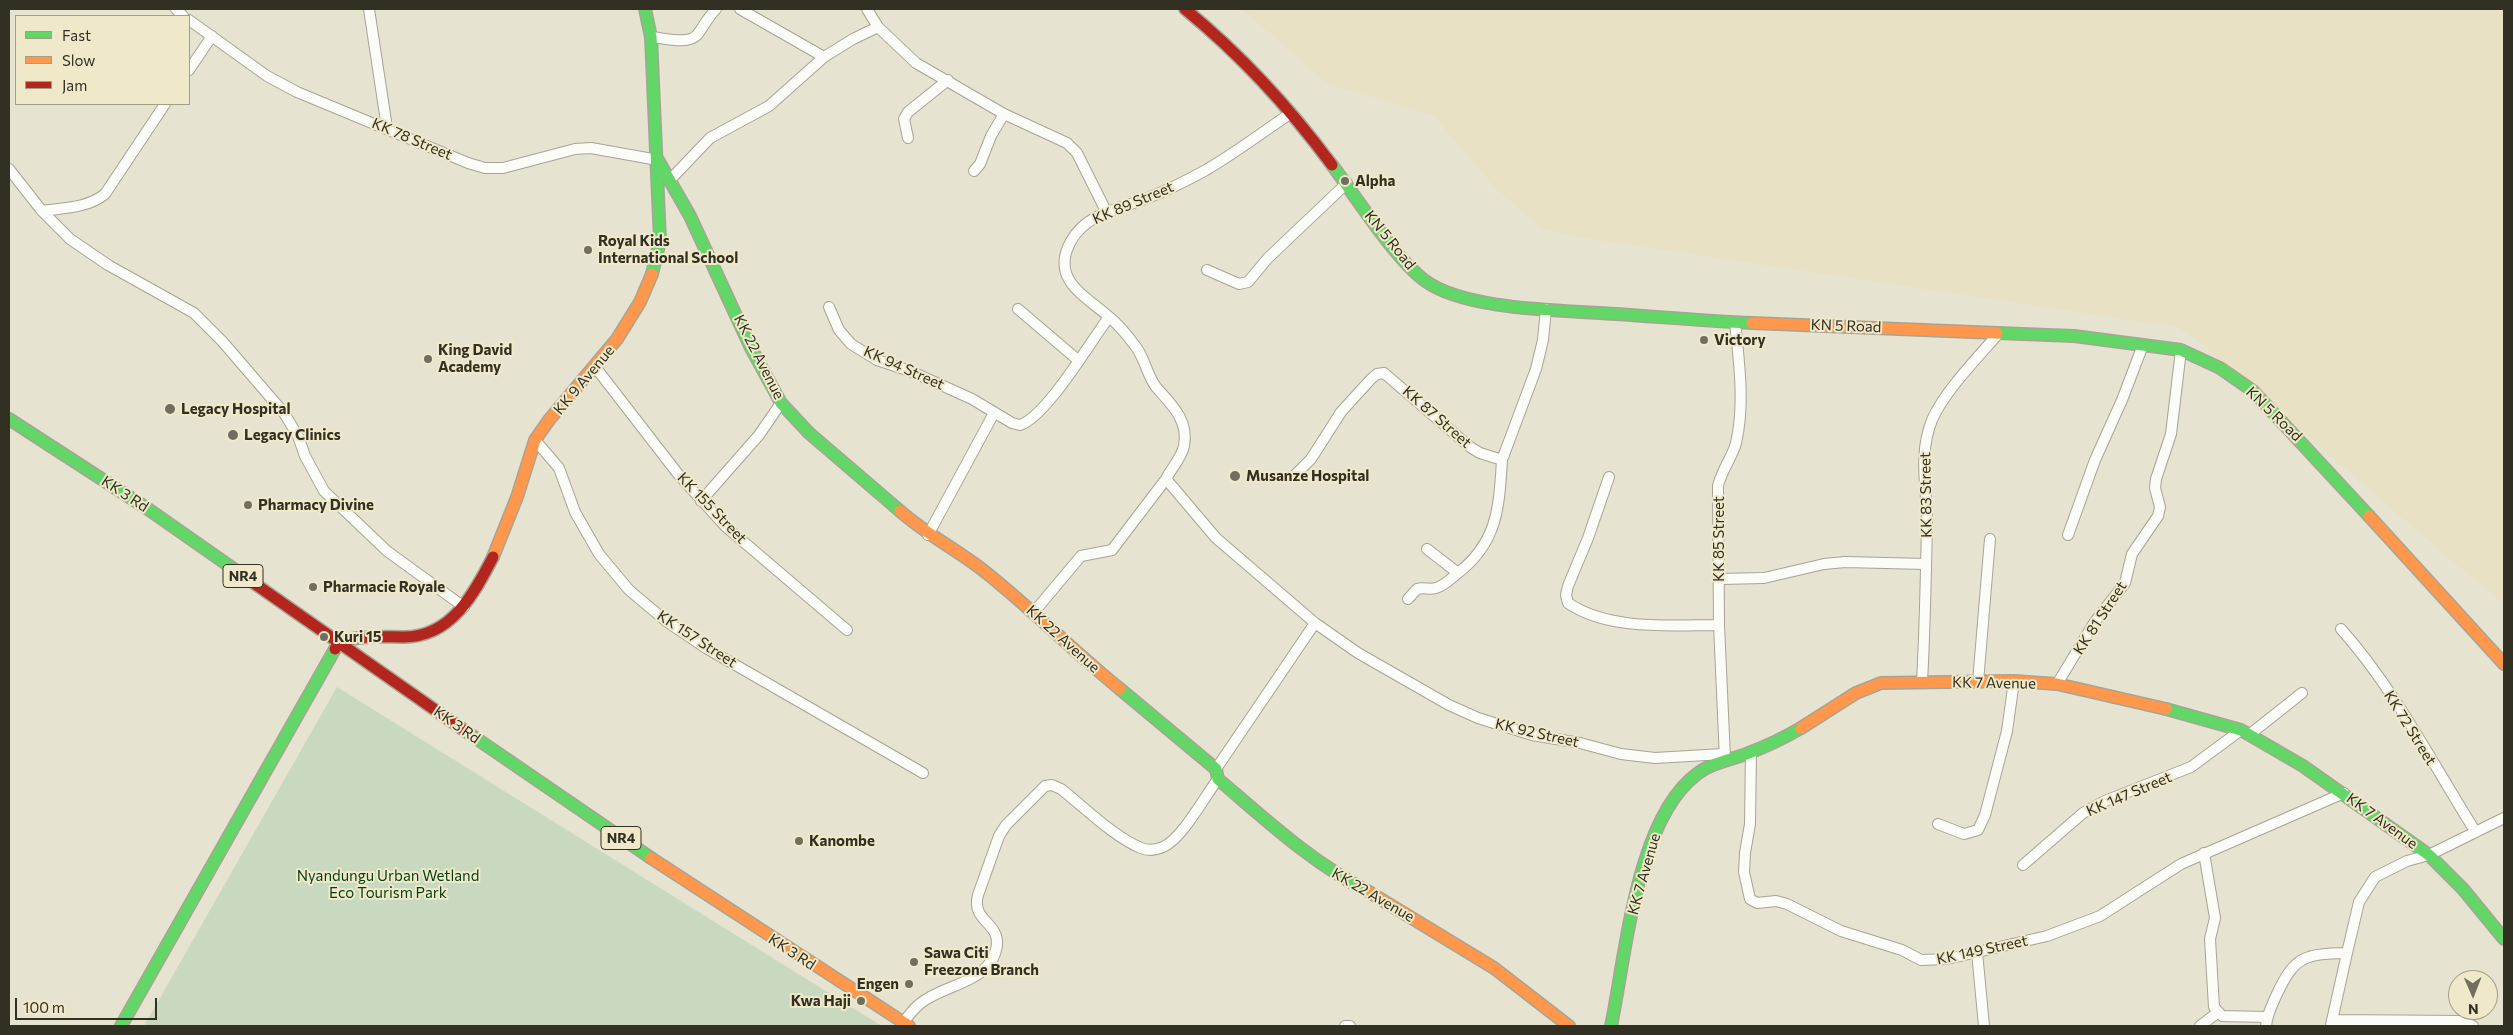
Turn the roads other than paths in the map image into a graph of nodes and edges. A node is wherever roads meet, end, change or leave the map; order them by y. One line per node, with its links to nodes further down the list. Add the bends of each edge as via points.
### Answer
1 (369, 9): 17 (street)
2 (645, 9): 10 (main road, KK 9 Avenue)
3 (716, 9): 10 (street, via 708,16 697,36 690,40)
4 (740, 9): 11 (street)
5 (867, 9): 8 (street)
6 (1185, 9): 15 (main road, KN 5 Road, via 1234,53)
7 (190, 21): 9 (street, KK 78 Street)
8 (878, 27): 11 (street); 13 (street, via 916,63)
9 (212, 36): 12 (street); 17 (street, KK 78 Street, via 267,76 297,92)
10 (651, 37): 19 (main road, KK 9 Avenue)
11 (824, 57): 22 (street, via 769,106 710,138)
12 (190, 69)
13 (948, 80): 16 (street); 18 (street, via 908,112 904,119)
14 (164, 105): 24 (street, via 105,194 74,207)
15 (1291, 113): 23 (main road, KN 5 Road); 25 (street, KK 89 Street, via 1208,169 1143,200)
16 (1004, 114): 21 (street); 25 (street, via 1067,143 1077,153)
17 (387, 128): 19 (street, KK 78 Street, via 485,168 520,165 575,149 591,148)
18 (908, 138)
19 (658, 160): 22 (main road, KK 22 Avenue); 36 (main road, KK 9 Avenue, via 660,241 657,264 632,316)
20 (9, 169): 24 (street)
21 (974, 171)
22 (670, 180): 37 (main road, KK 22 Avenue)
23 (1347, 183): 26 (street, via 1268,258 1248,282 1239,284); 29 (main road, KN 5 Road, via 1405,262 1425,281 1464,298)
24 (42, 211): 54 (street, via 70,239 101,260 194,313 284,413 324,491 387,551)
25 (1106, 211): 30 (street, KK 89 Street, via 1085,224 1072,240 1064,269 1078,293)
26 (1207, 270)
27 (829, 307): 38 (street, KK 94 Street, via 839,330 851,344 877,360 955,391)
28 (1018, 309): 35 (street)
29 (1546, 309): 31 (main road, KN 5 Road); 41 (street, via 1536,368)
30 (1109, 317): 35 (street, KK 94 Street); 44 (street, KK 89 Street, via 1137,348 1156,387 1176,408 1184,448)
31 (1735, 322): 32 (main road, KN 5 Road); 52 (street, KK 85 Street, via 1741,386 1739,422 1735,445 1721,472 1718,486)
32 (1999, 333): 33 (main road, KN 5 Road, via 2074,336); 50 (street, KK 83 Street, via 1941,404 1926,435 1923,463)
33 (2142, 345): 34 (main road, KN 5 Road); 47 (street)
34 (2181, 350): 61 (main road, KN 5 Road, via 2220,368 2253,391); 65 (street, KK 81 Street, via 2171,434 2154,488 2160,507 2158,516 2132,554 2121,590 2094,623)
35 (1079, 361): 38 (street, KK 94 Street, via 1027,423 1012,423)
36 (596, 368): 40 (main road, KK 9 Avenue); 45 (street, KK 155 Street)
37 (781, 403): 45 (street, via 760,435); 46 (main road, KK 22 Avenue, via 809,434)
38 (994, 413): 46 (street)
39 (9, 419): 60 (main road, KK 3 Rd / NR4, via 148,509)
40 (535, 440): 54 (main road, KK 9 Avenue, via 522,482 490,560); 70 (street, KK 157 Street, via 559,468 575,512 599,554 629,590 706,648)
41 (1502, 460): 42 (street, KK 87 Street, via 1470,447 1384,373 1371,379 1341,412 1324,442); 51 (street, via 1495,525 1479,554)
42 (1294, 476)
43 (1609, 477): 57 (street, via 1568,586 1568,603 1576,609 1608,619 1643,624)
44 (1166, 479): 55 (street, via 1112,550 1080,556); 56 (street, KK 92 Street, via 1216,538)
45 (701, 501): 59 (street, KK 155 Street, via 725,526)
46 (928, 535): 55 (main road, KK 22 Avenue, via 982,570)
47 (2068, 535)
48 (1990, 539): 64 (street)
49 (1427, 549): 51 (street)
50 (1926, 564): 52 (street, via 1845,562 1764,578); 63 (street, KK 83 Street)
51 (1458, 573): 53 (street, via 1434,589 1417,589)
52 (1719, 579): 57 (street, KK 85 Street)
53 (1408, 599)
54 (464, 607): 60 (main road, KK 9 Avenue, via 444,626 432,632 395,638 355,635)
55 (1034, 612): 71 (main road, KK 22 Avenue, via 1081,657)
56 (1314, 623): 69 (street, KK 92 Street, via 1358,653 1478,718 1532,735 1632,756); 71 (street)
57 (1719, 625): 69 (street, KK 85 Street)
58 (2341, 629): 75 (street, KK 72 Street, via 2414,730)
59 (847, 630)
60 (340, 642): 85 (main road, KK 3 Rd / NR4, via 581,812); 87 (main road)
61 (2504, 664)
62 (2014, 681): 64 (main road, KK 7 Avenue); 65 (main road, KK 7 Avenue); 74 (street, via 2007,732 1978,830 1964,834)
63 (1922, 682): 64 (main road, KK 7 Avenue); 68 (main road, KK 7 Avenue, via 1881,683 1865,687 1816,719)
64 (1978, 682)
65 (2057, 684): 67 (main road, KK 7 Avenue, via 2162,708)
66 (2302, 693): 67 (street)
67 (2245, 732): 72 (main road, KK 7 Avenue); 78 (street, KK 147 Street, via 2191,767 2083,813)
68 (1751, 752): 69 (main road, KK 7 Avenue); 80 (street, KK 149 Street, via 1750,824 1744,872 1752,902 1787,904 1841,931 1902,950 1921,960 1947,959)
69 (1724, 757): 91 (main road, KK 7 Avenue, via 1696,774 1662,817 1652,841 1634,909)
70 (923, 772)
71 (1217, 774): 85 (street, via 1177,836 1164,847 1152,850 1141,848 1116,833 1060,789 1045,786 1006,825 978,895 975,905 978,914 995,933 994,955 972,978 921,1002); 90 (main road, KK 22 Avenue, via 1308,855 1341,878 1494,968)
72 (2344, 793): 76 (street, KK 149 Street); 77 (main road, KK 7 Avenue)
73 (2504, 818): 75 (street)
74 (1938, 824)
75 (2475, 831): 77 (street)
76 (2204, 853): 80 (street, KK 149 Street, via 2181,864 2100,916 2047,936); 82 (street, via 2215,918 2210,939)
77 (2429, 855): 79 (main road, KK 7 Avenue, via 2463,889); 81 (street, via 2407,861 2375,877 2359,902)
78 (2023, 865)
79 (2504, 939)
80 (1977, 952): 92 (street)
81 (2347, 953): 83 (street, via 2321,953 2304,958 2288,972); 84 (street)
82 (2217, 1013): 83 (street); 93 (street)
83 (2266, 1022)
84 (2331, 1023): 86 (street)
85 (906, 1024)
86 (2412, 1024): 94 (street, via 2462,1021)
87 (121, 1026)
88 (1345, 1026): 89 (street)
89 (1350, 1026)
90 (1569, 1026)
91 (1611, 1026)
92 (1984, 1026)
93 (2200, 1026)
94 (2473, 1026)

